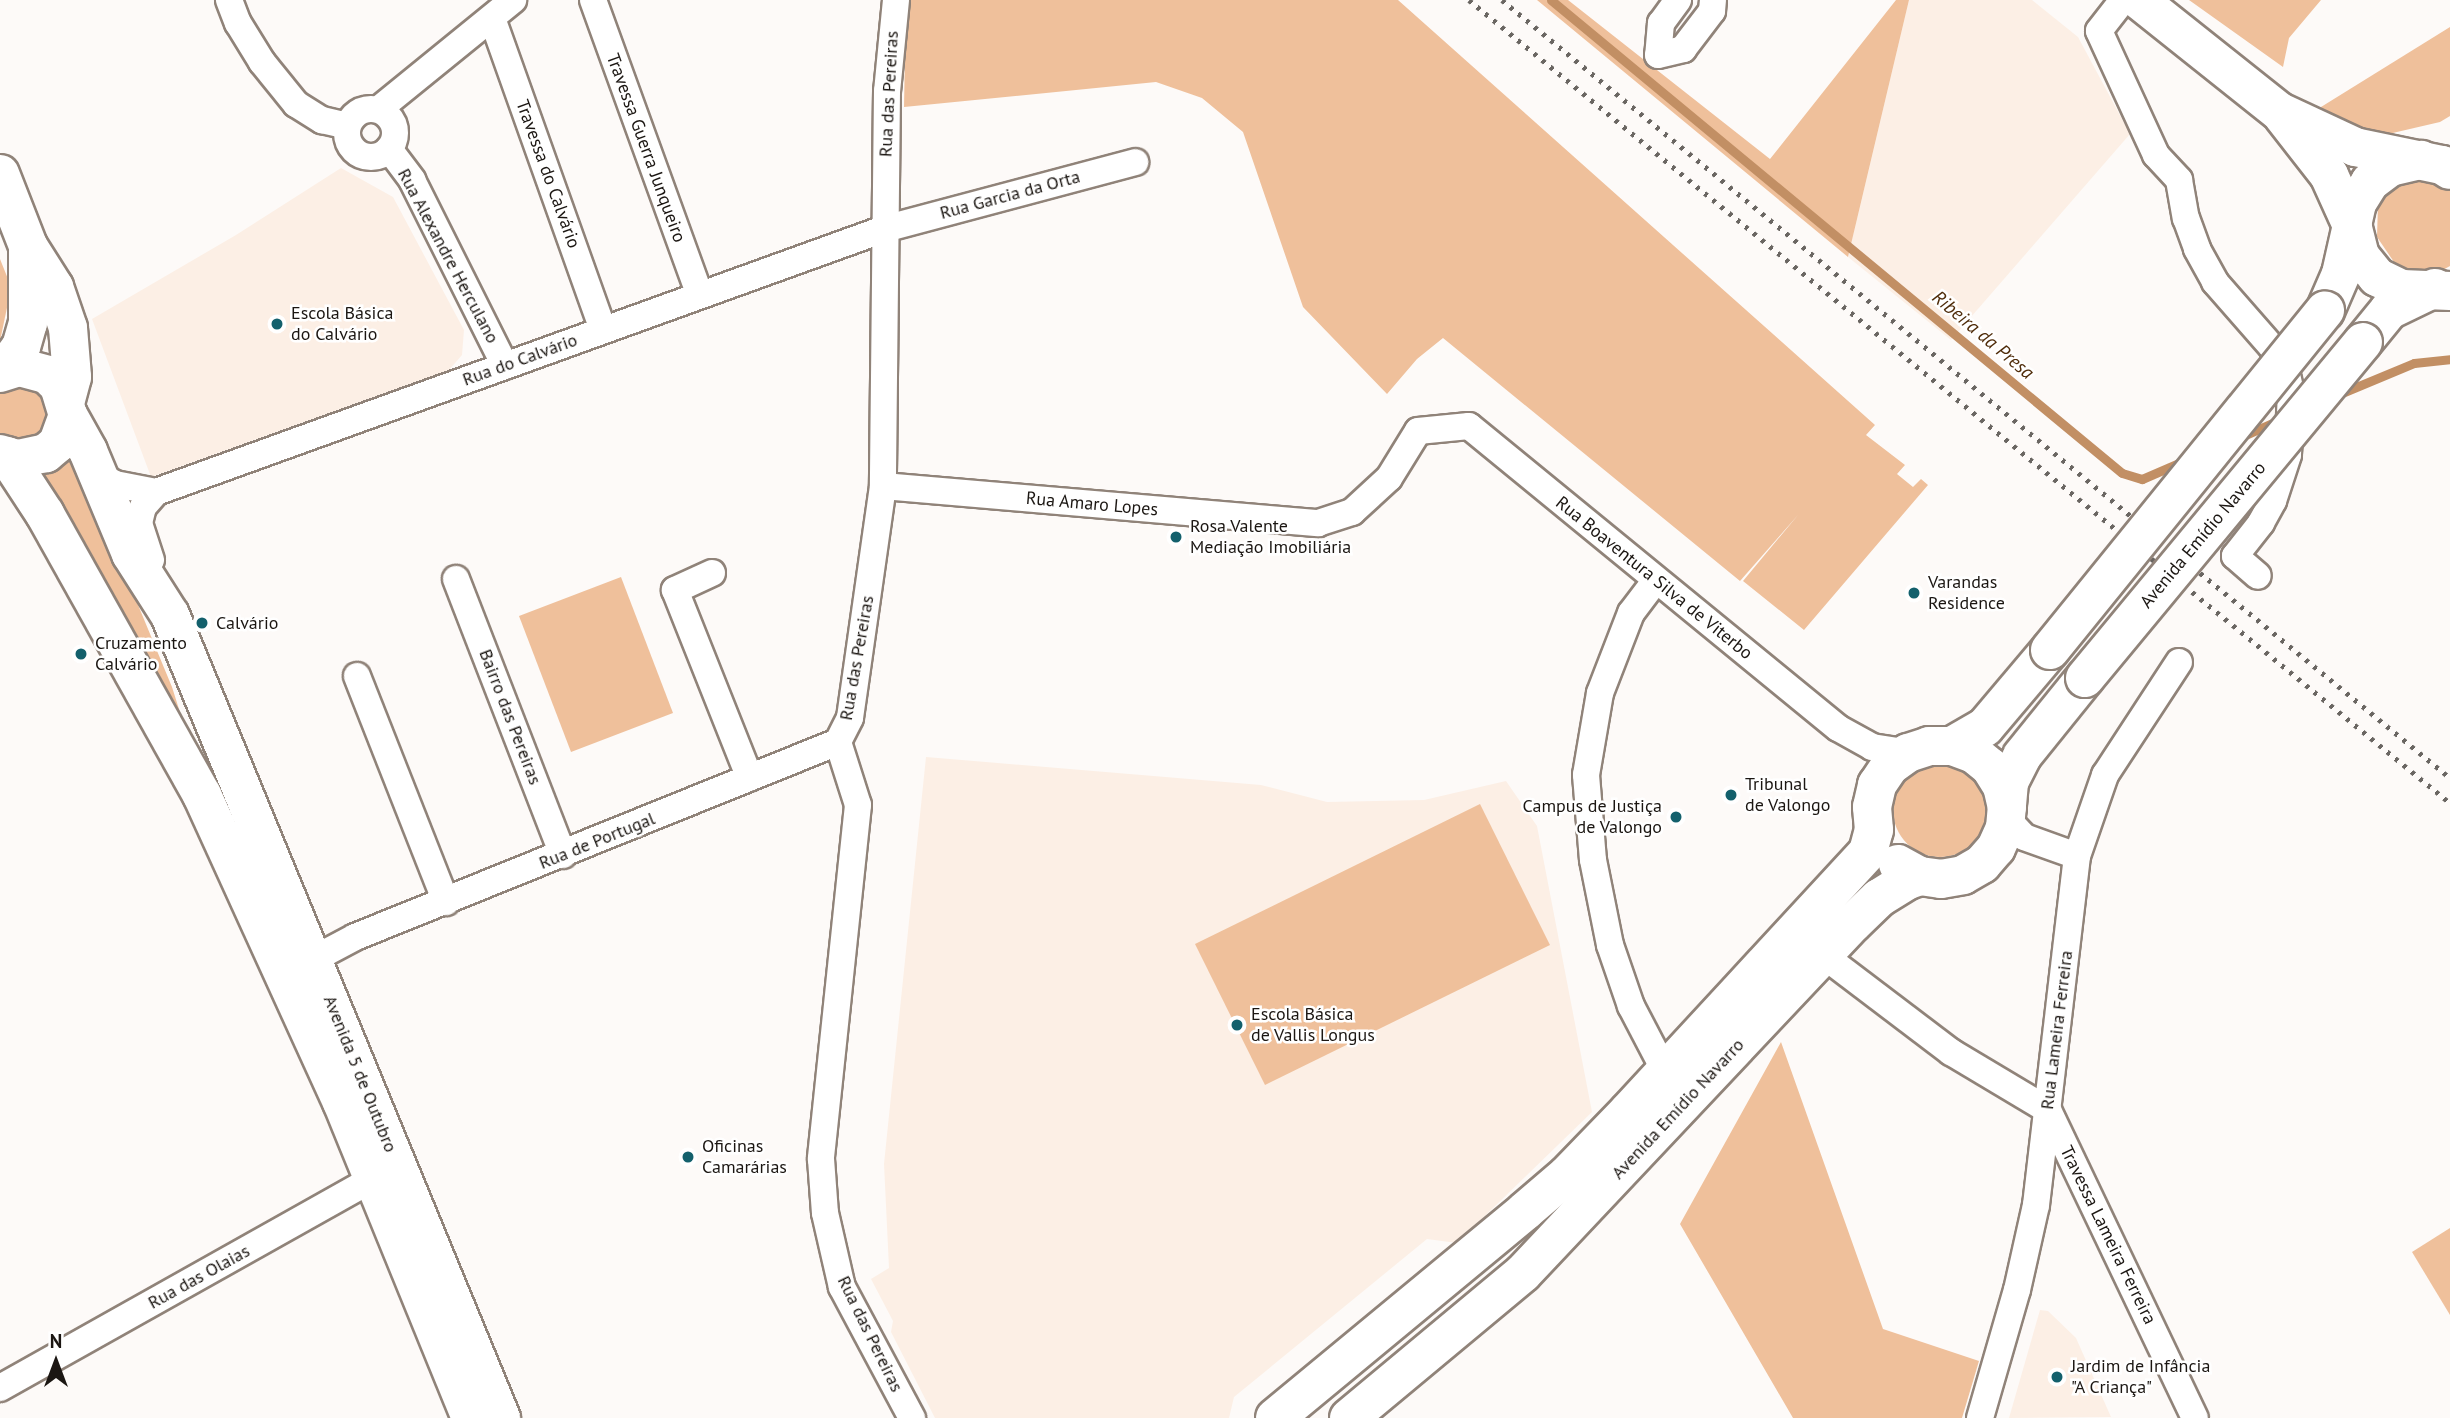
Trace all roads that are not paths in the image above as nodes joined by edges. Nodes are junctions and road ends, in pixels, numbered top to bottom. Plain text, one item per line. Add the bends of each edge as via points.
1 (229, 0) edge
2 (593, 0) edge
3 (895, 0) edge
4 (1678, 0) edge
5 (1713, 0) edge
6 (2123, 0) edge
7 (2139, 0) edge
8 (504, 6) edge
9 (379, 109) junction
10 (2280, 112) junction
11 (348, 126) junction
12 (389, 149) junction
13 (2439, 158) edge
14 (1135, 162) dead end
15 (0, 174) edge
16 (2353, 228) junction
17 (884, 229) junction
18 (28, 246) junction
19 (2444, 287) edge
20 (700, 295) junction
21 (603, 330) junction
22 (505, 366) junction
23 (2, 372) edge
24 (67, 407) junction
25 (1469, 426) joint
26 (3, 455) edge
27 (96, 473) junction
28 (883, 486) junction
29 (156, 492) junction
30 (712, 573) dead end
31 (2258, 576) dead end
32 (456, 579) dead end
33 (1656, 580) junction
34 (170, 615) junction
35 (2179, 662) dead end
36 (357, 676) dead end
37 (1839, 728) junction
38 (216, 730) junction
39 (838, 742) junction
40 (1952, 746) junction
41 (178, 748) junction
42 (1908, 753) junction
43 (750, 778) junction
44 (1877, 786) junction
45 (2007, 807) junction
46 (1874, 830) junction
47 (2045, 847) junction
48 (1996, 848) junction
49 (563, 855) junction
50 (2077, 856) junction
51 (1920, 876) junction
52 (240, 877) junction
53 (281, 883) junction
54 (446, 902) junction
55 (355, 937) junction
56 (1823, 955) junction
57 (313, 957) junction
58 (330, 999) junction
59 (1665, 1071) junction
60 (2048, 1110) junction
61 (386, 1171) junction
62 (1407, 1309) junction
63 (1437, 1346) junction
64 (0, 1388) edge
65 (471, 1418) edge
66 (501, 1418) edge
67 (912, 1418) edge
68 (1275, 1418) edge
69 (1349, 1418) edge
70 (1980, 1418) edge
71 (2195, 1418) edge

1 - 11 street via 237,23 262,62 296,104 322,120
2 - 20 street, Travessa Guerra Junqueiro
3 - 17 street, Rua das Pereiras via 888,68
4 - 5 street via 1661,23 1658,55 1683,49 1712,11
6 - 31 street via 2099,31 2156,155 2179,180 2186,218 2215,282 2272,347 2287,375 2291,393 2288,456 2273,501 2235,556
7 - 10 main road
8 - 9 street
8 - 21 street, Travessa do Calvário
9 - 11 street via 363,110
9 - 12 street, Rua Alexandre Herculano via 394,126
10 - 13 main road via 2355,147
10 - 16 main road via 2329,175
11 - 12 street, Rua Alexandre Herculano via 349,142 359,153 375,156
12 - 22 street, Rua Alexandre Herculano via 412,180
13 - 16 main road via 2390,167 2370,182 2357,204
14 - 17 street, Rua Garcia da Orta
15 - 18 main road
16 - 19 main road via 2360,256 2377,277 2402,289
16 - 40 main road, bridge via 2325,311 1985,727
17 - 20 street, Rua do Calvário
17 - 28 street, Rua das Pereiras
18 - 23 main road via 28,323 21,346
18 - 24 main road via 54,287 68,328 72,377
19 - 45 main road, Avenida Emídio Navarro, bridge via 2389,310 2022,757 2009,782
20 - 21 street, Rua do Calvário
21 - 22 street, Rua do Calvário
22 - 29 street, Rua do Calvário
23 - 24 main road, Avenida 5 de Outubro via 19,367 48,375 59,386
24 - 26 main road via 58,443 46,453 32,458
24 - 27 main road, Avenida 5 de Outubro
25 - 28 street, Rua Amaro Lopes via 1418,431 1390,478 1352,512 1318,523
25 - 33 street, Rua Boaventura Silva de Viterbo
26 - 41 main road, Avenida 5 de Outubro via 43,510
27 - 29 street via 115,484
27 - 34 main road, Avenida 5 de Outubro via 131,554
28 - 39 street, Rua das Pereiras via 850,718
29 - 34 street via 143,507 139,523
30 - 43 street via 675,590
32 - 49 street, Bairro das Pereiras
33 - 37 street, Rua Boaventura Silva de Viterbo
33 - 59 street via 1631,613 1600,693 1586,775 1593,860 1610,945 1631,1006
34 - 38 main road, Avenida 5 de Outubro
35 - 50 street, Rua Lameira Ferreira via 2105,775
36 - 54 street
37 - 42 street, Rua Boaventura Silva de Viterbo via 1872,747
37 - 44 street, Rua Boaventura Silva de Viterbo via 1867,762
38 - 41 main road
38 - 53 main road, Avenida 5 de Outubro
39 - 43 street, Rua de Portugal
39 - 67 street, Rua das Pereiras via 858,805 821,1159 825,1213 842,1287
40 - 42 main road via 1929,746
40 - 45 main road via 1990,767 2002,786
41 - 52 main road, Avenida 5 de Outubro
42 - 44 main road via 1890,766
43 - 49 street, Rua de Portugal
44 - 46 main road, Avenida Emídio Navarro via 1872,807
45 - 47 street via 2013,825 2024,837
45 - 48 main road, Avenida Emídio Navarro via 2005,828
46 - 51 main road via 1884,851 1900,867
46 - 59 main road, Avenida Emídio Navarro via 1868,852 1853,871
47 - 48 street via 2023,843
47 - 50 street
48 - 51 main road, Avenida Emídio Navarro via 1982,864 1963,875
49 - 54 street, Rua de Portugal
50 - 60 street, Rua Lameira Ferreira
51 - 56 main road, Avenida Emídio Navarro via 1879,898
52 - 57 street via 254,887 285,950 296,958
52 - 61 main road, Avenida 5 de Outubro
53 - 55 street via 296,891 319,927
53 - 57 main road, Avenida 5 de Outubro
54 - 55 street, Rua de Portugal
55 - 57 street, Rua de Portugal
55 - 58 street via 338,961
56 - 60 street via 1951,1052
56 - 63 main road, Avenida Emídio Navarro via 1523,1273
57 - 58 main road, Avenida 5 de Outubro
58 - 61 main road, Avenida 5 de Outubro
59 - 62 main road, Avenida Emídio Navarro via 1567,1175
60 - 70 street, Rua Lameira Ferreira via 2034,1217
60 - 71 street, Travessa Lameira Ferreira
61 - 64 street, Rua das Olaias
61 - 65 main road, Avenida 5 de Outubro
61 - 66 main road, Avenida 5 de Outubro
62 - 63 main road
62 - 68 main road, Avenida Emídio Navarro
63 - 69 main road, Avenida Emídio Navarro

